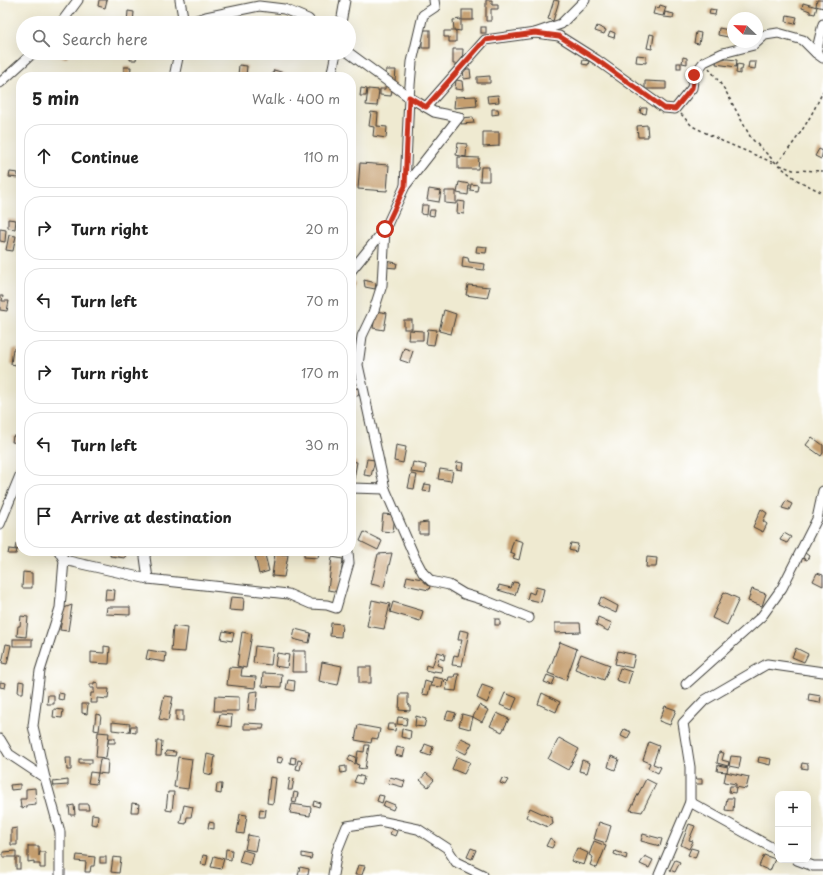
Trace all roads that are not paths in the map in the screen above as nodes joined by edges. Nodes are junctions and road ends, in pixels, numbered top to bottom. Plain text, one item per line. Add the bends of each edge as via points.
1 (78, 0) edge
2 (180, 0) edge
3 (345, 0) edge
4 (434, 0) edge
5 (585, 0) edge
6 (67, 16) edge
7 (183, 16) edge
8 (211, 16) edge
9 (301, 16) edge
10 (342, 16) edge
11 (823, 24) edge
12 (535, 33) junction
13 (819, 55) edge
14 (356, 58) edge
15 (25, 60) edge
16 (178, 60) edge
17 (335, 60) edge
18 (175, 72) edge
19 (332, 72) edge
20 (0, 83) edge
21 (409, 97) junction
22 (426, 107) junction
23 (405, 186) junction
24 (385, 229) junction
25 (356, 265) edge
26 (16, 485) edge
27 (356, 488) edge
28 (385, 489) junction
29 (823, 491) edge
30 (0, 524) edge
31 (62, 556) edge
32 (145, 556) edge
33 (348, 556) edge
34 (64, 560) junction
35 (148, 579) junction
36 (528, 618) dead end
37 (823, 672) edge
38 (686, 684) dead end
39 (0, 739) edge
40 (44, 778) junction
41 (690, 802) junction
42 (775, 849) edge
43 (804, 863) edge
44 (823, 866) edge
45 (60, 875) edge
46 (333, 875) edge
47 (483, 875) edge
48 (658, 875) edge

1 - 6 street
2 - 7 street
3 - 10 street
4 - 21 street via 435,7 423,15 412,62
5 - 12 street via 561,24
8 - 9 street via 259,6 284,9
11 - 13 street
12 - 13 street via 559,36 664,108 675,109 692,88 694,75 704,62 723,53 754,45 765,35 778,33 803,40
12 - 22 street via 485,40
14 - 21 street
15 - 20 street
16 - 18 street
17 - 19 street
21 - 22 street
21 - 23 street
22 - 23 street via 434,112 459,117
23 - 24 street
24 - 25 street
24 - 28 street via 382,285 362,336 358,364
26 - 30 street
27 - 28 street
28 - 36 street via 415,558 431,581 449,585 464,594
29 - 38 street via 817,519 782,588 762,616
31 - 34 street
32 - 35 street
33 - 35 street via 349,563 336,608 311,604 288,594
34 - 35 street
34 - 40 street via 60,608 40,671 33,726
37 - 41 street via 767,664 705,700 683,723 690,767
39 - 40 street via 9,754
40 - 45 street via 60,832
41 - 42 street
41 - 48 street
43 - 44 street
46 - 47 street via 337,851 347,826 380,821 418,829 447,848 456,862

